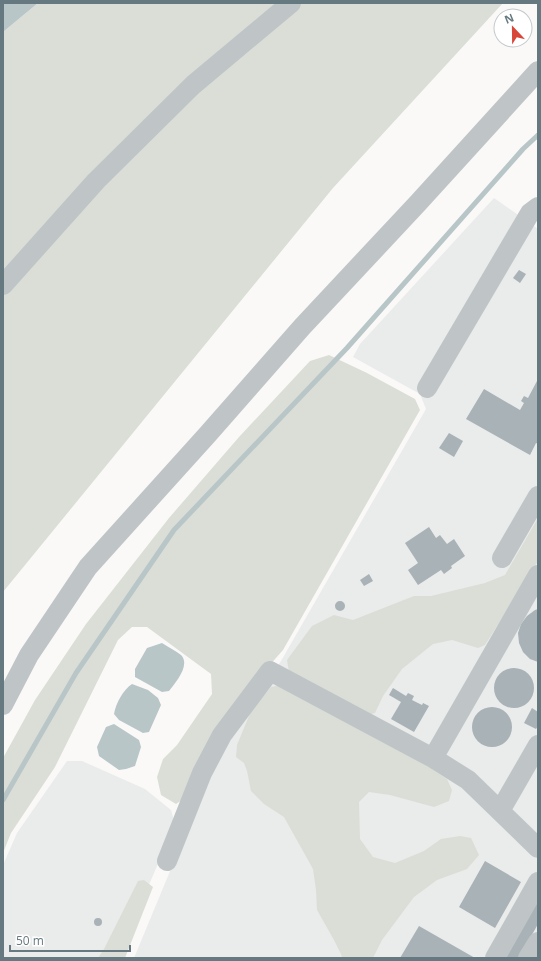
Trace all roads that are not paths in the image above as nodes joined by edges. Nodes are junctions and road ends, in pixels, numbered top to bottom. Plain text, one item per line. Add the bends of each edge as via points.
1 (291, 3) edge
2 (538, 71) edge
3 (538, 207) edge
4 (3, 285) edge
5 (427, 388) dead end
6 (538, 496) edge
7 (502, 558) dead end
8 (538, 575) edge
9 (3, 705) edge
10 (538, 745) edge
11 (433, 758) junction
12 (500, 811) junction
13 (538, 848) edge
14 (167, 861) dead end
15 (538, 882) edge
16 (538, 942) edge
17 (495, 958) edge
18 (528, 958) edge

1 - 4 street via 193,85 96,181
2 - 9 street via 302,327 88,567 30,655
3 - 5 street via 530,213
6 - 7 street
8 - 11 street
10 - 12 street
11 - 12 street via 468,780
11 - 14 street via 270,671 222,735 202,773
12 - 13 street
15 - 17 street
16 - 18 street

